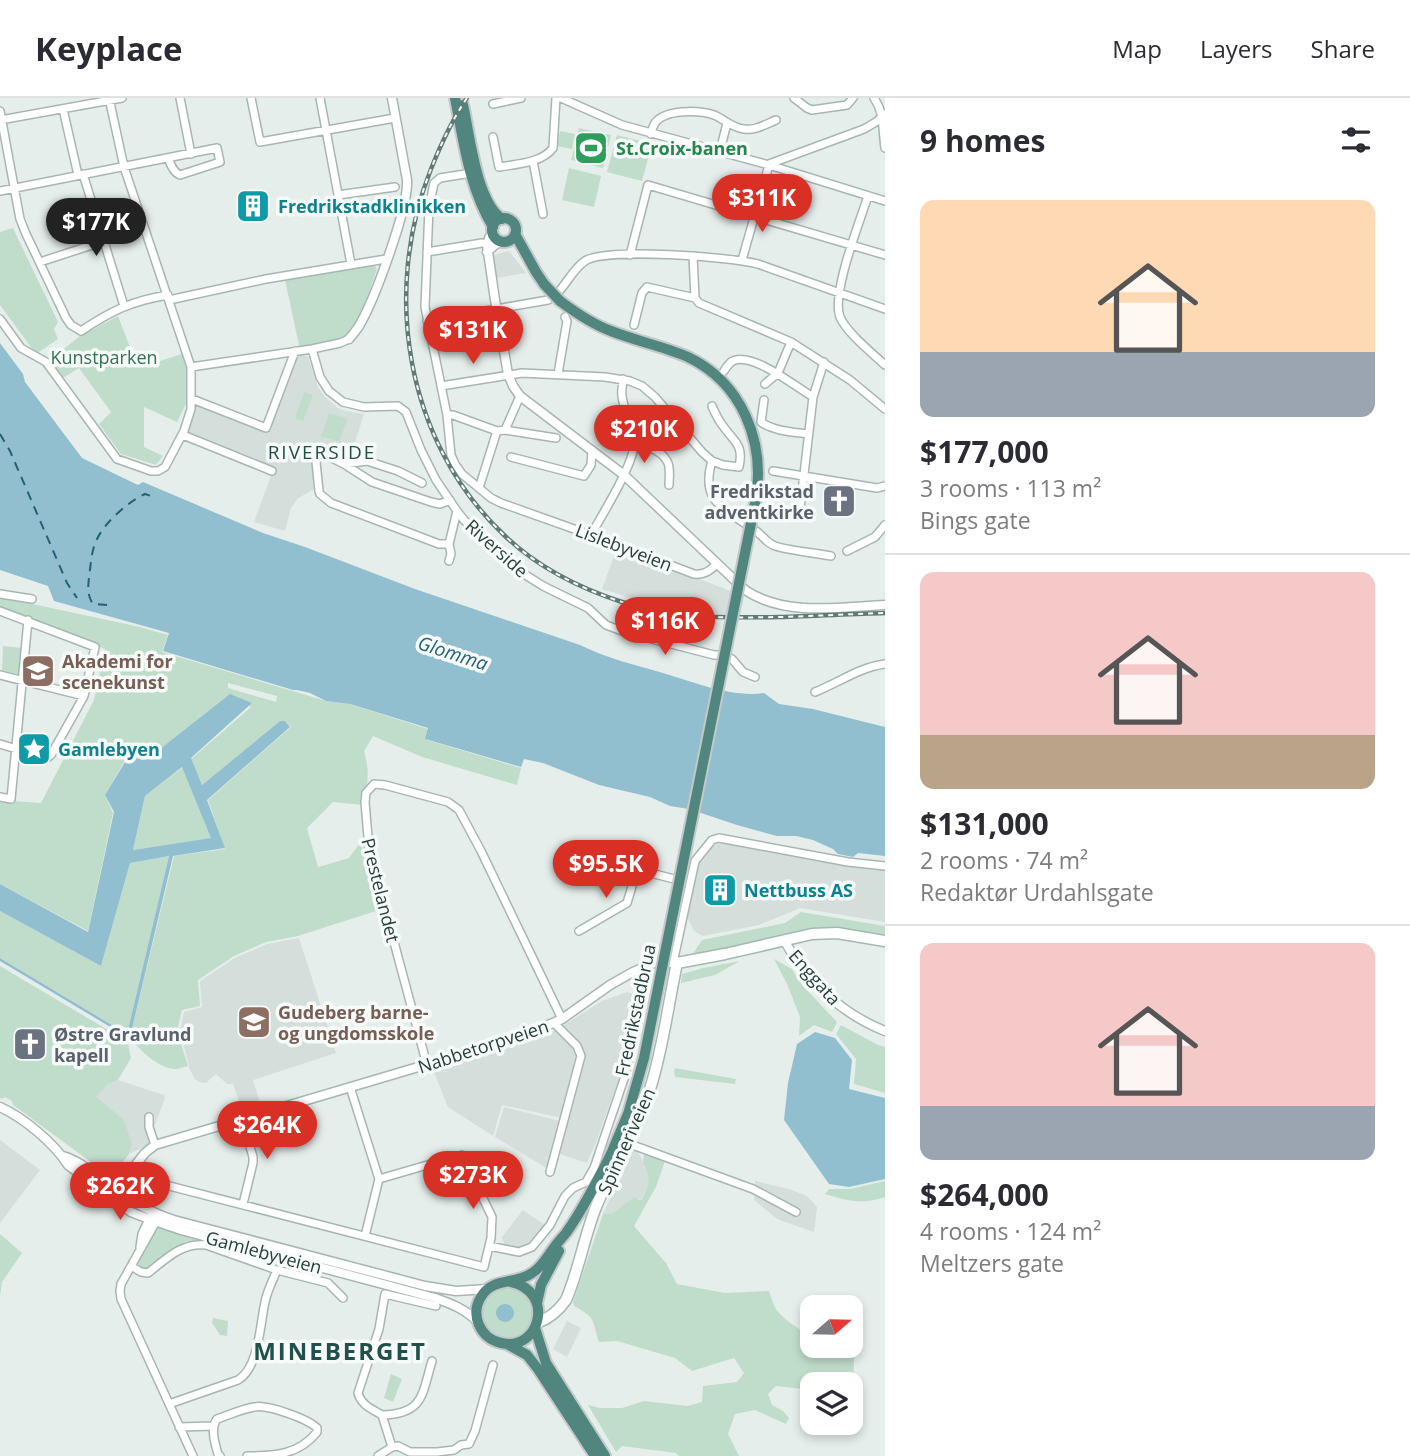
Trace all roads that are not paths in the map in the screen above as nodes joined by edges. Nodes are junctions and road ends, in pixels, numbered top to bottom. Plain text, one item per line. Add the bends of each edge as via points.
1 (122, 98) edge
2 (180, 98) edge
3 (251, 98) edge
4 (320, 98) edge
5 (392, 98) edge
6 (455, 98) edge
7 (462, 98) edge
8 (521, 98) edge
9 (558, 98) edge
10 (794, 98) edge
11 (853, 98) edge
12 (874, 98) edge
13 (110, 99) edge
14 (570, 100) edge
15 (493, 104) dead end
16 (63, 109) junction
17 (0, 111) edge
18 (884, 115) edge
19 (395, 118) junction
20 (1, 120) edge
21 (776, 120) dead end
22 (727, 123) junction
23 (326, 130) junction
24 (651, 134) junction
25 (493, 137) dead end
26 (885, 148) edge
27 (720, 151) junction
28 (191, 154) junction
29 (168, 158) junction
30 (533, 161) junction
31 (769, 165) junction
32 (124, 166) junction
33 (80, 174) junction
34 (465, 174) dead end
35 (395, 187) dead end
36 (14, 188) junction
37 (0, 191) edge
38 (338, 195) junction
39 (868, 196) junction
40 (885, 201) edge
41 (543, 214) dead end
42 (755, 217) junction
43 (502, 219) junction
44 (144, 228) junction
45 (502, 236) junction
46 (103, 241) junction
47 (482, 243) dead end
48 (852, 245) junction
49 (427, 252) junction
50 (630, 255) junction
51 (885, 255) edge
52 (693, 256) junction
53 (386, 259) junction
54 (742, 260) junction
55 (40, 262) junction
56 (351, 264) junction
57 (839, 292) junction
58 (168, 298) junction
59 (695, 299) junction
60 (124, 306) junction
61 (885, 309) edge
62 (496, 310) junction
63 (567, 312) junction
64 (0, 319) edge
65 (427, 321) junction
66 (634, 325) dead end
67 (349, 339) joint
68 (791, 342) junction
69 (312, 349) junction
70 (295, 351) junction
71 (824, 362) junction
72 (885, 365) edge
73 (191, 367) junction
74 (724, 371) dead end
75 (778, 373) junction
76 (509, 374) junction
77 (558, 374) junction
78 (623, 379) junction
79 (765, 384) dead end
80 (441, 386) junction
81 (520, 396) junction
82 (813, 397) junction
83 (191, 399) junction
84 (764, 400) dead end
85 (712, 406) dead end
86 (885, 409) edge
87 (447, 415) junction
88 (501, 431) junction
89 (808, 434) junction
90 (183, 435) junction
91 (556, 438) dead end
92 (634, 444) junction
93 (592, 450) junction
94 (511, 457) dead end
95 (607, 461) junction
96 (712, 461) junction
97 (344, 464) junction
98 (591, 465) junction
99 (272, 471) dead end
100 (773, 471) dead end
101 (624, 475) junction
102 (803, 475) junction
103 (422, 483) dead end
104 (669, 485) dead end
105 (885, 486) edge
106 (479, 488) junction
107 (450, 500) junction
108 (457, 511) junction
109 (799, 517) dead end
110 (885, 524) edge
111 (591, 535) junction
112 (449, 544) junction
113 (847, 551) dead end
114 (831, 556) dead end
115 (449, 561) dead end
116 (717, 564) junction
117 (0, 594) edge
118 (32, 599) dead end
119 (885, 605) edge
120 (0, 611) edge
121 (28, 620) junction
122 (885, 664) edge
123 (0, 676) edge
124 (755, 677) dead end
125 (23, 681) junction
126 (815, 692) dead end
127 (84, 696) junction
128 (0, 744) edge
129 (16, 749) junction
130 (0, 797) edge
131 (581, 848) dead end
132 (885, 866) edge
133 (635, 869) junction
134 (690, 883) junction
135 (579, 931) dead end
136 (783, 940) junction
137 (885, 941) edge
138 (675, 963) junction
139 (639, 999) dead end
140 (558, 1021) junction
141 (885, 1031) edge
142 (427, 1065) junction
143 (624, 1079) junction
144 (350, 1087) junction
145 (651, 1087) junction
146 (0, 1107) edge
147 (149, 1117) dead end
148 (242, 1119) junction
149 (627, 1143) junction
150 (155, 1145) junction
151 (550, 1172) dead end
152 (379, 1179) junction
153 (155, 1182) dead end
154 (114, 1194) junction
155 (243, 1204) junction
156 (796, 1212) dead end
157 (155, 1217) junction
158 (567, 1231) junction
159 (365, 1236) junction
160 (489, 1246) junction
161 (131, 1266) junction
162 (277, 1270) junction
163 (511, 1282) junction
164 (488, 1289) junction
165 (343, 1298) dead end
166 (538, 1305) junction
167 (436, 1306) dead end
168 (554, 1311) junction
169 (478, 1322) junction
170 (536, 1325) junction
171 (507, 1344) junction
172 (432, 1361) dead end
173 (493, 1365) dead end
174 (169, 1404) junction
175 (382, 1415) junction
176 (213, 1426) junction
177 (179, 1427) junction
178 (392, 1447) junction
179 (193, 1456) edge
180 (220, 1456) edge
181 (247, 1456) edge
182 (378, 1456) edge
183 (595, 1456) edge
184 (605, 1456) edge

1 - 13 street
2 - 28 street
3 - 23 street via 260,142
4 - 23 street
5 - 19 street
6 - 45 highway via 468,169 483,209
7 - 43 highway via 477,170 490,206
8 - 15 street
9 - 14 street
9 - 30 street via 552,150
10 - 11 street via 813,110 847,105
12 - 18 street
13 - 16 street
13 - 32 street
14 - 24 street
16 - 20 street
16 - 33 street
17 - 20 street
18 - 26 street
18 - 31 street via 864,129
19 - 23 street
19 - 53 street via 408,188
20 - 36 street
21 - 22 street via 749,130
22 - 24 street via 707,113 681,112 659,119
22 - 27 street
23 - 38 street
24 - 27 street
25 - 30 street via 499,167
27 - 31 street
28 - 29 street
28 - 29 street via 217,148 220,162 180,175
29 - 32 street
30 - 41 street
31 - 39 street
31 - 42 street
32 - 33 street
32 - 44 street
33 - 36 street
33 - 46 street
34 - 49 street, Lislebyveien via 434,183
35 - 38 street
36 - 37 street
36 - 55 street via 20,219
38 - 56 street
39 - 40 street
39 - 48 street
42 - 48 street
42 - 50 street via 648,185
42 - 54 street
43 - 45 highway via 498,220
43 - 45 highway, Fredrikstadbrua via 515,226
44 - 46 street
44 - 58 street
45 - 62 street via 489,238 487,253
45 - 63 highway, Fredrikstadbrua, bridge
46 - 55 street
46 - 60 street
47 - 49 street
48 - 51 street
48 - 57 street
49 - 65 street, Lislebyveien
50 - 52 street
50 - 62 street via 584,261 554,297
52 - 54 street
52 - 59 street
53 - 56 street
53 - 67 street via 359,326
54 - 57 street
55 - 60 street via 66,318 77,329 81,331
56 - 58 street
57 - 61 street
57 - 72 street via 842,321
58 - 60 street
58 - 73 street
59 - 66 street via 647,287
59 - 68 street
62 - 65 street
62 - 76 street
63 - 77 street
63 - 158 highway, Fredrikstadbrua, bridge via 708,370 746,415 759,469 757,498 639,1078 611,1154
64 - 90 street via 26,351 46,362 117,459 158,471 171,460
65 - 80 street, Lislebyveien
67 - 69 street
68 - 71 street
68 - 75 street
69 - 70 street
69 - 107 street, Riverside via 320,377 343,402 398,406 406,412 431,470
70 - 73 street
70 - 83 street via 265,428
71 - 82 street
71 - 86 street
73 - 83 street
74 - 75 street via 736,360
75 - 79 street
75 - 82 street
76 - 77 street
76 - 80 street
76 - 81 street
77 - 78 street
78 - 92 street via 622,400
78 - 96 street via 655,397
80 - 87 street, Lislebyveien
81 - 88 street
81 - 93 street
82 - 89 street
83 - 90 street
84 - 89 street via 763,424
85 - 96 street via 741,454 739,467
87 - 88 street
87 - 106 street, Lislebyveien via 451,455 462,474
88 - 91 street
88 - 106 street
89 - 102 street
90 - 99 street
92 - 101 street
92 - 104 street via 666,459
93 - 95 street
93 - 98 street
94 - 98 street via 584,477
95 - 98 street
95 - 101 street
96 - 114 street via 710,489 725,511 774,546
97 - 103 street via 367,461
97 - 107 street via 372,482 431,502
97 - 112 street via 320,452 316,462 319,491 331,503
100 - 102 street
101 - 111 street
101 - 116 street
102 - 105 street
102 - 109 street
106 - 111 street, Lislebyveien via 500,503
107 - 108 street, Riverside
108 - 112 street
108 - 124 street, Riverside via 524,574 588,608 606,625 725,655
110 - 113 street via 875,537
111 - 116 street, Lislebyveien via 694,574 708,572
112 - 115 street
116 - 119 street via 754,596 783,605
117 - 118 street
120 - 121 street
121 - 125 street
121 - 127 street via 95,647
122 - 126 street
123 - 125 street
125 - 127 street
125 - 129 street
127 - 129 street via 51,755 47,758
128 - 129 street
129 - 130 street via 11,799
131 - 133 street
132 - 134 street via 719,838 712,839 695,861
133 - 134 street
133 - 135 street via 627,902
134 - 138 street
136 - 137 main road, Nabbetorpveien via 825,933
136 - 138 main road, Nabbetorpveien
136 - 141 street, Enggata via 825,993 854,1016
138 - 140 street, Nabbetorpveien via 654,963 633,972
138 - 145 main road, Spinneriveien
139 - 143 street, Spinneriveien
140 - 142 street, Nabbetorpveien
140 - 142 street, Prestelandet via 459,810 448,802 374,785 365,802 369,849
140 - 151 street via 580,1056
142 - 144 street, Nabbetorpveien
143 - 145 street
143 - 160 street, Spinneriveien via 586,1182 565,1196 550,1226 532,1247 519,1252
144 - 148 street, Nabbetorpveien
144 - 152 street
145 - 149 main road, Spinneriveien
146 - 154 street, Gamlebyveien via 63,1156 74,1159
147 - 150 street
148 - 150 street, Nabbetorpveien
148 - 155 street via 253,1157
149 - 156 street via 753,1189
149 - 168 main road, Spinneriveien via 596,1207 566,1300
150 - 154 street via 122,1177
152 - 159 street
152 - 160 street via 462,1155 492,1217
153 - 155 street
154 - 157 street, Gamlebyveien
155 - 159 street
157 - 161 street via 142,1234
157 - 164 street, Gamlebyveien via 425,1286 456,1291
157 - 169 street, Gamlebyveien via 234,1244 435,1298 457,1306
158 - 163 highway via 533,1273
158 - 166 highway via 541,1284
159 - 160 street via 484,1267
161 - 162 street via 148,1273 173,1254 197,1244
161 - 174 street via 121,1284 121,1298
162 - 165 street via 328,1283
162 - 174 street via 265,1298 247,1374
163 - 164 highway
163 - 166 highway via 527,1288
164 - 169 highway via 478,1302
166 - 168 main road
166 - 170 highway
167 - 175 street via 385,1294 379,1329 358,1392 366,1406
168 - 170 main road, Spinneriveien
169 - 171 highway via 491,1339
170 - 171 highway via 523,1339
170 - 184 highway via 546,1363
171 - 183 highway via 527,1355
172 - 175 street via 416,1406
173 - 178 street via 469,1444 437,1452
174 - 177 street
175 - 178 street
176 - 177 street
176 - 180 street
176 - 181 street via 217,1419 257,1406 306,1421 317,1429 293,1451
177 - 179 street
178 - 182 street

